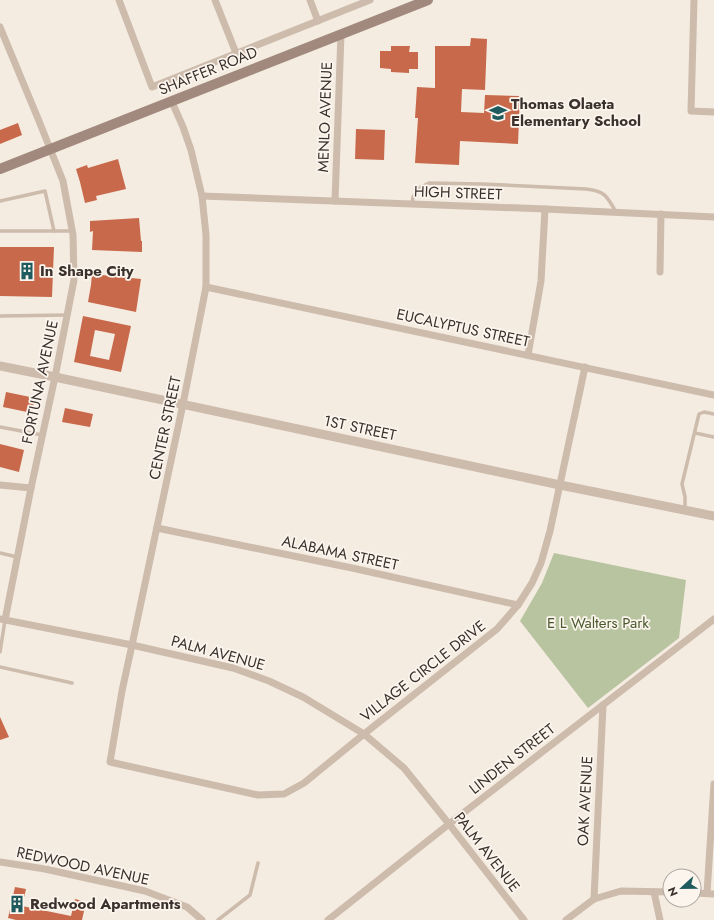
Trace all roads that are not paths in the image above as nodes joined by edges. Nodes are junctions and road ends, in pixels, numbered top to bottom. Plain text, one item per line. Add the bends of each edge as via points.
1 (119, 0) edge
2 (215, 0) edge
3 (310, 0) edge
4 (370, 0) edge
5 (428, 0) edge
6 (694, 0) edge
7 (318, 21) junction
8 (0, 26) edge
9 (341, 34) junction
10 (236, 53) junction
11 (172, 102) junction
12 (714, 112) edge
13 (50, 150) junction
14 (0, 169) edge
15 (202, 196) junction
16 (0, 201) edge
17 (335, 201) junction
18 (412, 204) junction
19 (545, 209) junction
20 (616, 212) junction
21 (661, 214) junction
22 (714, 217) edge
23 (0, 231) edge
24 (54, 231) junction
25 (72, 231) junction
26 (660, 272) dead end
27 (206, 286) junction
28 (67, 315) junction
29 (0, 316) edge
30 (528, 355) junction
31 (0, 366) edge
32 (586, 367) junction
33 (55, 376) junction
34 (714, 395) edge
35 (183, 404) junction
36 (714, 414) edge
37 (0, 427) edge
38 (695, 433) junction
39 (42, 435) junction
40 (714, 437) edge
41 (0, 485) edge
42 (560, 485) junction
43 (31, 488) junction
44 (685, 510) junction
45 (714, 516) edge
46 (157, 528) junction
47 (0, 553) edge
48 (17, 556) junction
49 (518, 605) junction
50 (714, 619) edge
51 (2, 620) edge
52 (132, 646) junction
53 (0, 652) edge
54 (0, 667) edge
55 (72, 683) dead end
56 (603, 705) junction
57 (364, 734) junction
58 (110, 762) joint
59 (714, 784) edge
60 (449, 824) junction
61 (0, 862) edge
62 (258, 864) dead end
63 (654, 892) junction
64 (662, 892) edge
65 (710, 893) edge
66 (594, 899) junction
67 (202, 920) edge
68 (218, 920) edge
69 (328, 920) edge
70 (524, 920) edge
71 (566, 920) edge
72 (660, 920) edge

1 - 10 street, SHAFFER ROAD via 152,87
2 - 10 street
3 - 7 street
4 - 7 street, SHAFFER ROAD
5 - 9 main road, SHAFFER ROAD
6 - 12 street via 691,111
7 - 10 street, SHAFFER ROAD
8 - 13 street, FORTUNA AVENUE
9 - 11 main road, SHAFFER ROAD
9 - 17 street, MENLO AVENUE
11 - 13 main road, SHAFFER ROAD
11 - 15 street, CENTER STREET via 191,150
13 - 14 main road, SHAFFER ROAD
13 - 25 street, FORTUNA AVENUE via 63,182
15 - 17 street, HIGH STREET
15 - 27 street, CENTER STREET via 206,235
16 - 24 lane via 45,191
17 - 18 street, HIGH STREET
18 - 19 street, HIGH STREET
18 - 20 lane via 419,188 430,182 586,188 603,193
19 - 20 street, HIGH STREET
19 - 30 street via 541,281
20 - 21 street, HIGH STREET
21 - 22 street, HIGH STREET
21 - 26 street
23 - 24 lane
24 - 25 lane
25 - 28 street, FORTUNA AVENUE via 74,280
27 - 30 street, EUCALYPTUS STREET
27 - 35 street, CENTER STREET
28 - 29 lane
28 - 33 street, FORTUNA AVENUE
30 - 32 street, EUCALYPTUS STREET
31 - 33 street, 1ST STREET
32 - 34 street, EUCALYPTUS STREET
32 - 42 street, VILLAGE CIRCLE DRIVE
33 - 35 street, 1ST STREET
33 - 39 street, FORTUNA AVENUE
35 - 42 street, 1ST STREET
35 - 46 street, CENTER STREET
36 - 38 lane via 699,414
37 - 39 lane
38 - 40 lane
38 - 44 lane via 682,484
39 - 43 street, FORTUNA AVENUE
41 - 43 street
42 - 44 street, 1ST STREET
42 - 49 street, VILLAGE CIRCLE DRIVE via 541,563
43 - 48 street, FORTUNA AVENUE
44 - 45 street, 1ST STREET
46 - 49 street, ALABAMA STREET
46 - 52 street, CENTER STREET
47 - 48 lane
48 - 51 street, FORTUNA AVENUE
49 - 57 street, VILLAGE CIRCLE DRIVE via 497,629
50 - 56 street, LINDEN STREET
51 - 52 street, PALM AVENUE
51 - 53 lane
52 - 57 street, PALM AVENUE via 233,668 269,680 303,697
52 - 58 street, CENTER STREET
54 - 55 lane
56 - 60 street, LINDEN STREET
56 - 66 street, OAK AVENUE
57 - 58 street, VILLAGE CIRCLE DRIVE via 304,783 284,794 258,795
57 - 60 street, PALM AVENUE via 404,768
59 - 65 street
60 - 69 street, LINDEN STREET
60 - 70 street, PALM AVENUE
61 - 67 street, REDWOOD AVENUE via 145,891 187,907
62 - 68 lane via 250,895
63 - 64 street
63 - 66 street via 621,891
63 - 72 street
66 - 71 street

